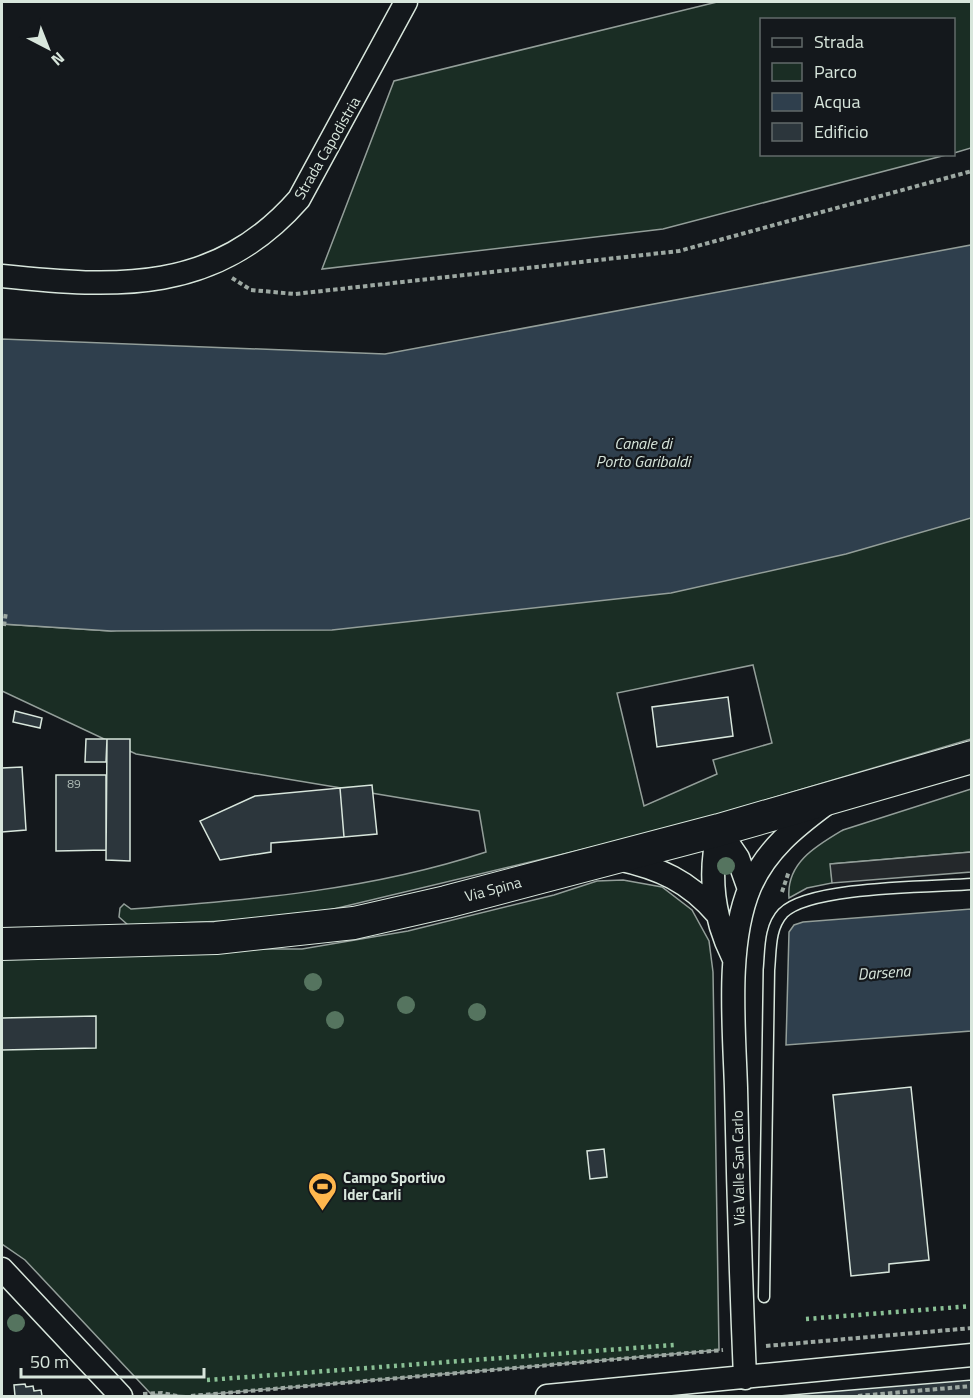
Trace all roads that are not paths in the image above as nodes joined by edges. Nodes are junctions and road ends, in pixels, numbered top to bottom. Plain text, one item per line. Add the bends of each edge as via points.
1 (406, 2) edge
2 (2, 276) edge
3 (972, 757) edge
4 (839, 795) junction
5 (718, 830) junction
6 (612, 857) junction
7 (972, 884) edge
8 (749, 889) junction
9 (718, 915) junction
10 (2, 944) edge
11 (733, 957) junction
12 (2, 1269) edge
13 (764, 1297) dead end
14 (972, 1355) edge
15 (745, 1378) junction
16 (121, 1396) edge
17 (547, 1396) edge

1 - 2 street, Strada Capodistria via 299,199 267,232 212,264 169,278 69,283
3 - 4 street, Via Spina
4 - 5 street, Via Spina
4 - 8 street, Via Valle San Carlo via 778,844 760,866
5 - 6 street, Via Spina
5 - 8 street via 738,858
5 - 9 street, Via Valle San Carlo via 712,856
6 - 9 street, Via Valle San Carlo via 674,876 702,896
6 - 10 street, Via Spina via 395,915 312,930 216,938
7 - 13 lane via 817,896 782,914 772,932
8 - 11 street, Via Valle San Carlo
9 - 11 street, Via Valle San Carlo
11 - 15 street, Via Valle San Carlo
12 - 16 street
14 - 15 street
15 - 17 street

